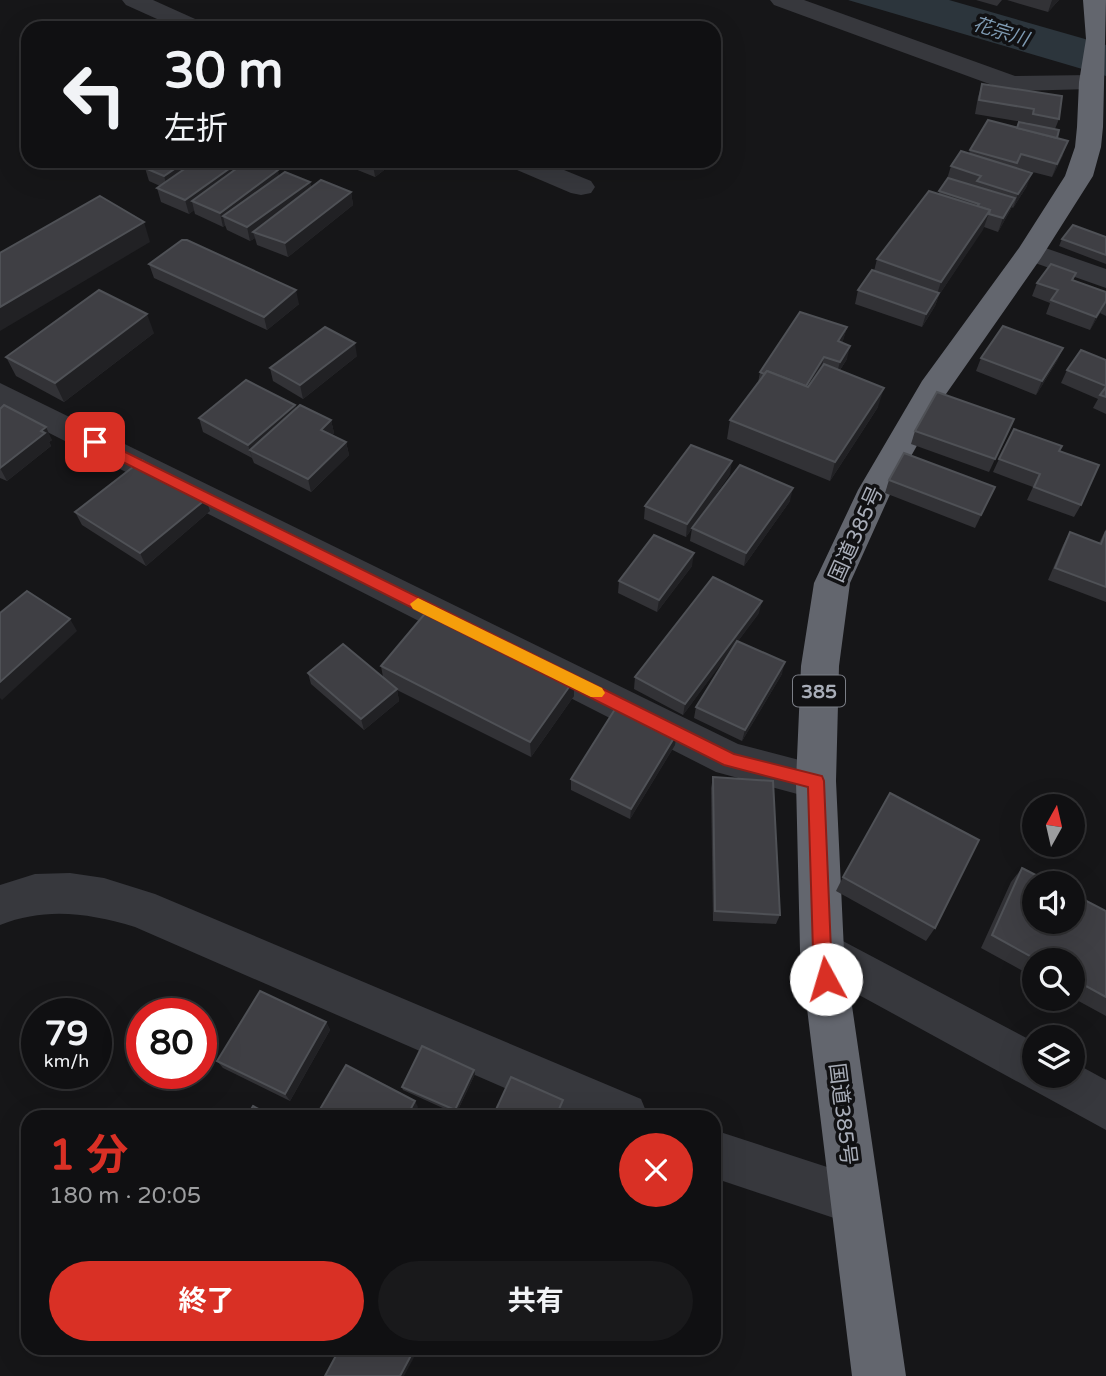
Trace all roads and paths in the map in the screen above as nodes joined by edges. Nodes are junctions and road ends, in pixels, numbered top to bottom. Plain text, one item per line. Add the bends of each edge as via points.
1 (134, 0) edge
2 (782, 0) edge
3 (1095, 0) edge
4 (180, 21) edge
5 (1097, 56) edge
6 (536, 168) edge
7 (581, 187) dead end
8 (1031, 252) junction
9 (1106, 279) edge
10 (0, 394) edge
11 (816, 781) junction
12 (0, 905) edge
13 (822, 951) junction
14 (1022, 1060) edge
15 (1074, 1088) edge
16 (1106, 1105) edge
17 (610, 1110) edge
18 (721, 1156) edge
19 (855, 1200) junction
20 (879, 1376) edge

1 - 4 street
2 - 5 street via 1012,84
3 - 5 highway, 国道385号 / 385
5 - 8 highway, 国道385号 / 385 via 1088,147 1079,176
6 - 7 street
8 - 9 street
8 - 11 highway, 国道385号 / 385 via 933,389 875,490 832,583 820,666
10 - 11 street via 730,760
11 - 13 highway, 国道385号 / 385
12 - 17 street via 52,891 92,894 140,908
13 - 14 street
13 - 19 highway, 国道385号 / 385
15 - 16 street
18 - 19 street
19 - 20 highway, 国道385号 / 385

